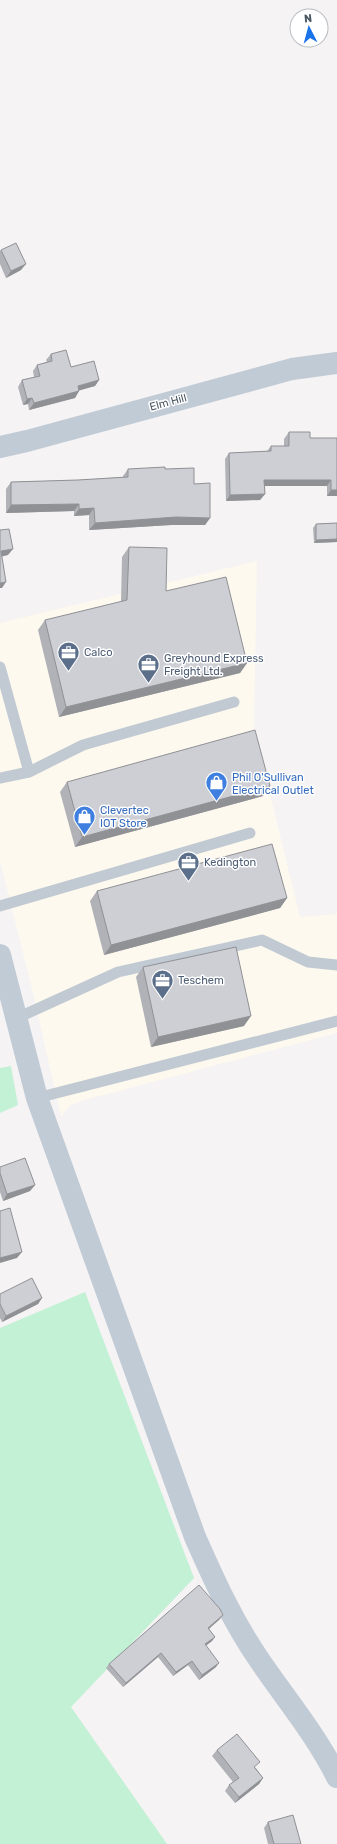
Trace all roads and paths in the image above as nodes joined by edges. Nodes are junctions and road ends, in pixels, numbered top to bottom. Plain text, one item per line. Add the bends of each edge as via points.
1 (337, 363) edge
2 (0, 447) edge
3 (0, 667) edge
4 (234, 702) dead end
5 (29, 772) junction
6 (0, 778) edge
7 (250, 833) dead end
8 (0, 906) edge
9 (0, 956) edge
10 (337, 965) edge
11 (17, 1018) junction
12 (337, 1021) edge
13 (37, 1098) junction
14 (337, 1777) edge

1 - 2 street, Elm Hill via 292,369
3 - 5 lane
4 - 5 lane via 83,745
5 - 6 lane
7 - 8 lane
9 - 11 street
10 - 11 lane via 308,962 262,940 118,972
11 - 13 street
12 - 13 lane
13 - 14 street via 195,1537 221,1595 259,1660 326,1754

